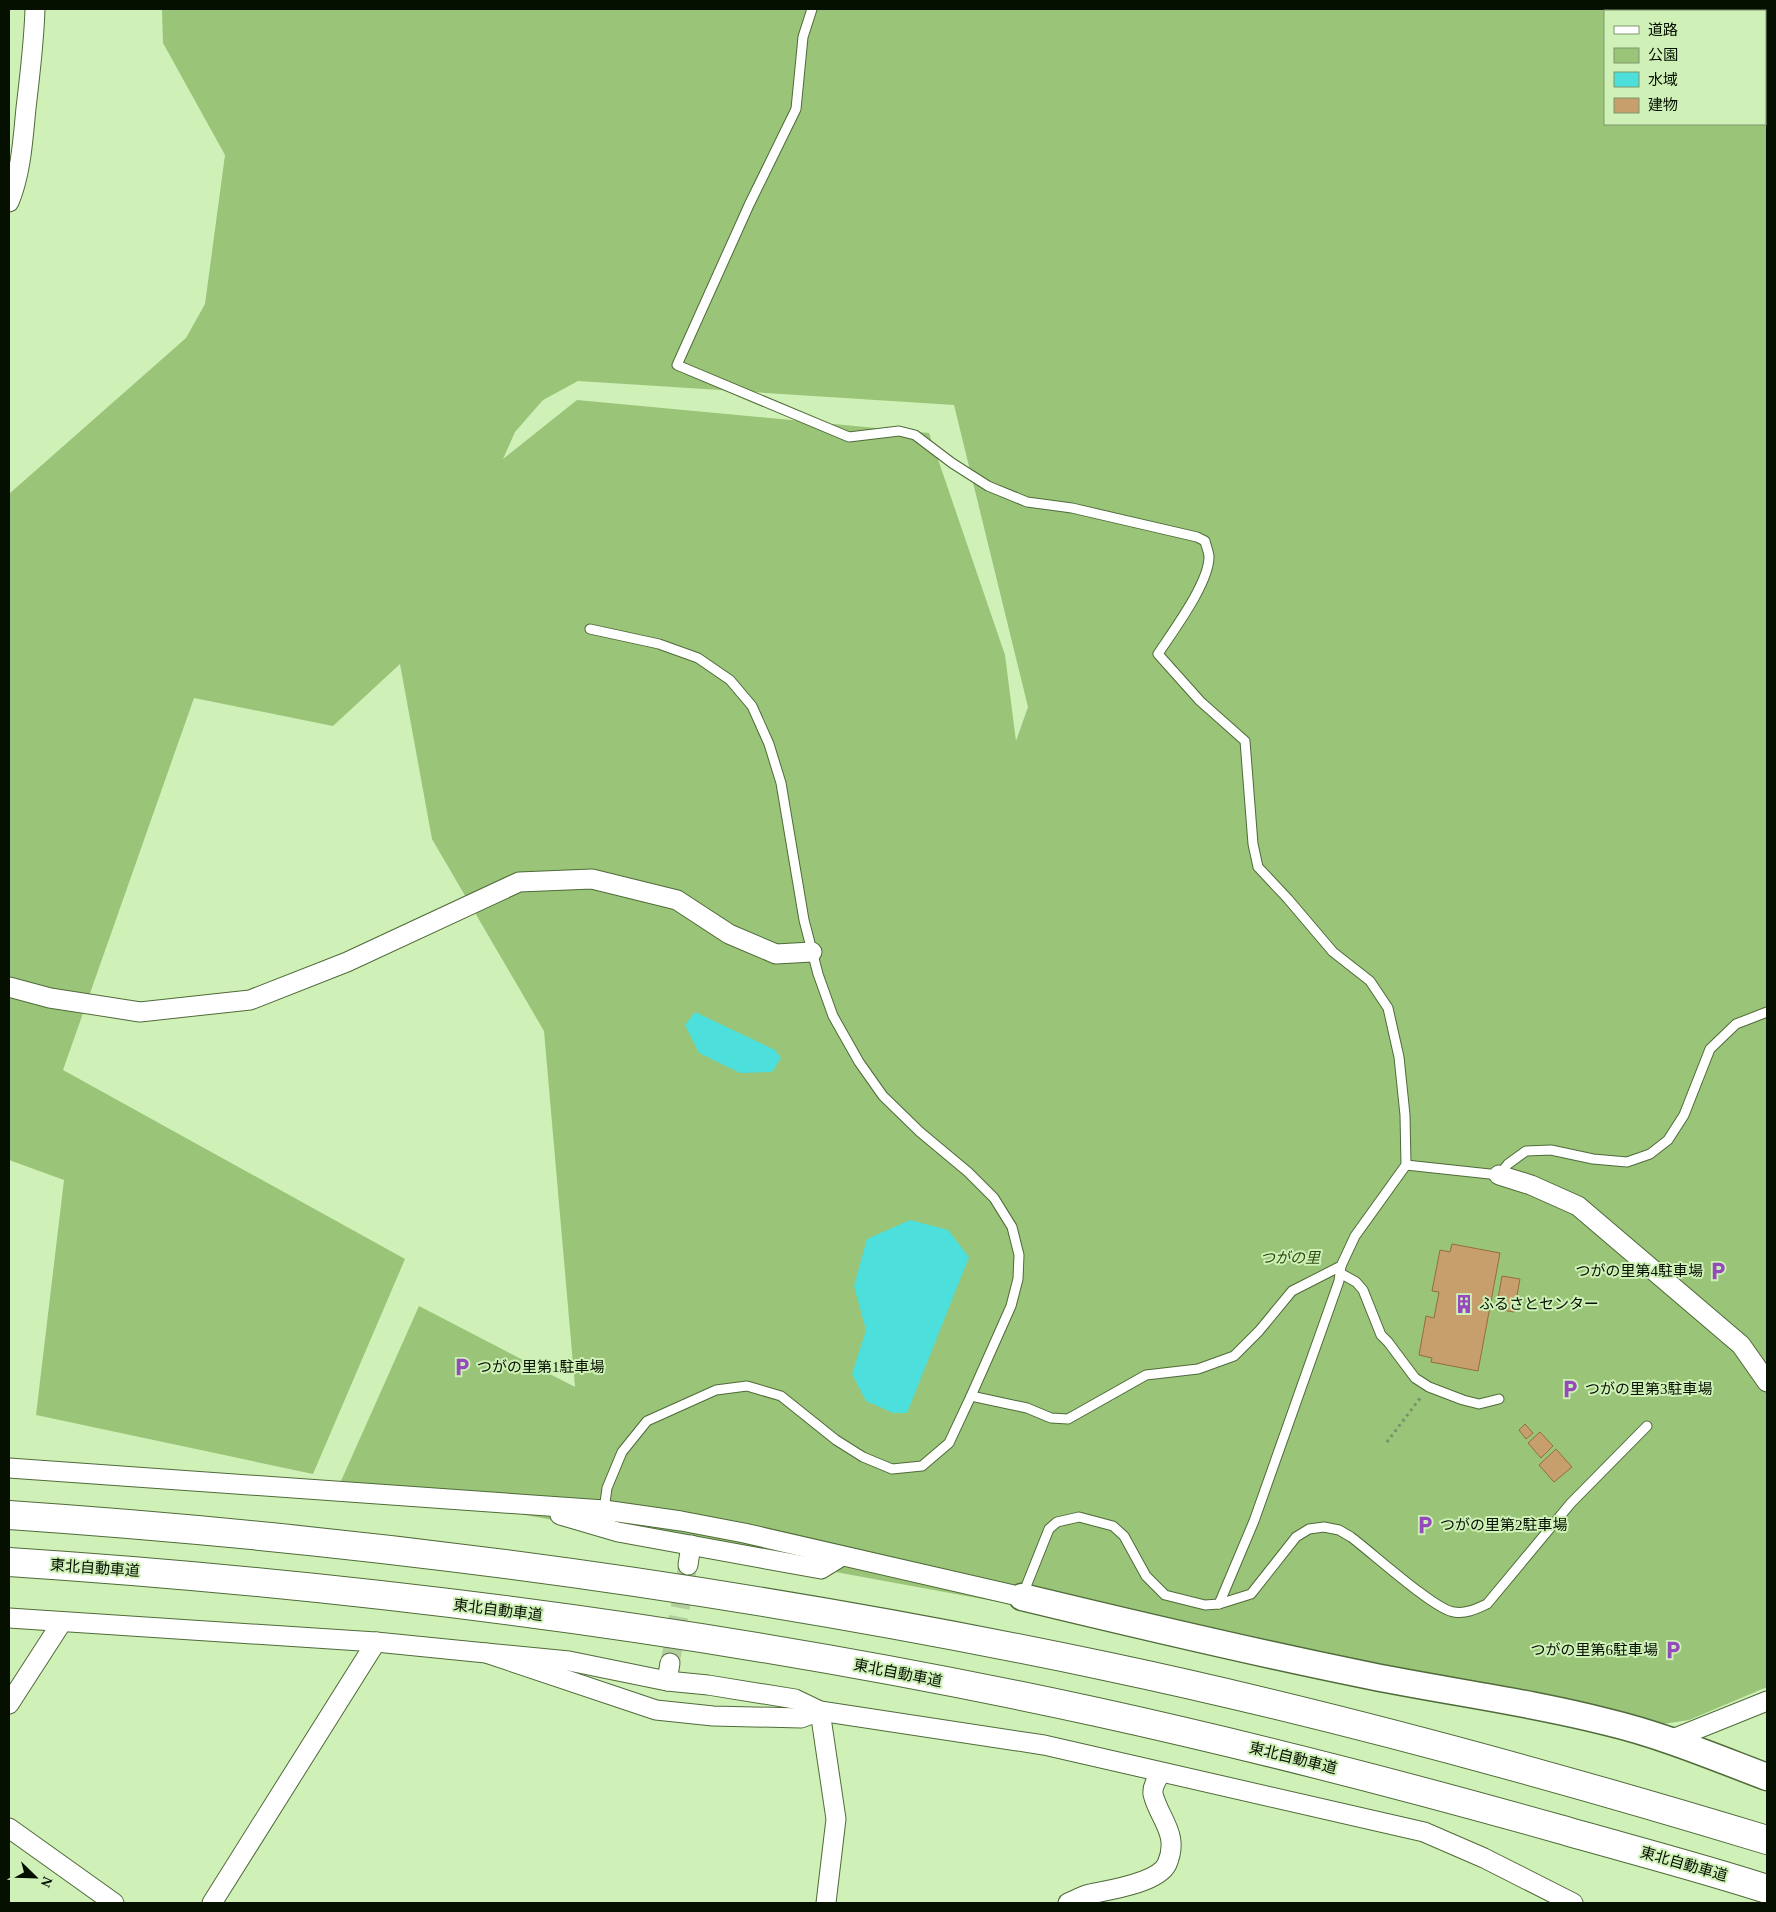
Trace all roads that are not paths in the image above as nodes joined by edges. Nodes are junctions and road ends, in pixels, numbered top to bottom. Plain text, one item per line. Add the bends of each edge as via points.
1 (35, 9) edge
2 (812, 9) edge
3 (9, 202) edge
4 (590, 629) dead end
5 (812, 952) junction
6 (9, 988) edge
7 (1767, 1012) edge
8 (1406, 1165) junction
9 (1499, 1175) junction
10 (1340, 1270) junction
11 (1766, 1377) edge
12 (971, 1396) junction
13 (1499, 1399) dead end
14 (1647, 1426) dead end
15 (9, 1468) edge
16 (522, 1505) junction
17 (604, 1510) junction
18 (9, 1515) edge
19 (692, 1545) junction
20 (842, 1556) junction
21 (9, 1562) edge
22 (688, 1565) tunnel mouth
23 (1022, 1597) junction
24 (1219, 1604) junction
25 (9, 1618) edge
26 (62, 1622) junction
27 (376, 1642) junction
28 (486, 1653) junction
29 (1767, 1701) edge
30 (9, 1704) edge
31 (820, 1711) junction
32 (1670, 1740) junction
33 (1161, 1772) junction
34 (1767, 1778) edge
35 (9, 1828) edge
36 (1767, 1840) edge
37 (1767, 1889) edge
38 (114, 1903) edge
39 (212, 1903) edge
40 (826, 1903) edge
41 (1068, 1903) edge
42 (1573, 1903) edge

1 - 3 street via 23,140
2 - 8 lane via 803,37 796,110 678,365 849,436 898,431 915,435 988,486 1027,502 1072,508 1197,537 1205,542 1209,556 1204,576 1158,654 1200,701 1245,741 1252,844 1258,867 1332,952 1370,981 1388,1008 1400,1067
4 - 5 lane via 659,644 698,658 730,680 752,706 769,744 781,783
5 - 6 street via 776,954 729,934 677,900 592,878 519,882 347,962 250,1000 140,1012
5 - 12 lane via 833,1016 883,1096 994,1198 1012,1227 1019,1255 1018,1279 1011,1306
7 - 9 lane via 1736,1024 1710,1049 1684,1115 1668,1140 1650,1154 1627,1162 1551,1150 1526,1151
8 - 9 lane
8 - 10 lane via 1355,1236
9 - 11 street via 1531,1184 1578,1206 1741,1345
10 - 12 lane via 1292,1291 1234,1356 1198,1369 1146,1375 1068,1419 1051,1418 1027,1408
10 - 13 lane via 1363,1290 1381,1335 1415,1378 1429,1387 1479,1404
10 - 24 lane via 1298,1401 1254,1521
12 - 17 lane via 949,1442 922,1466 892,1469 863,1457 836,1440 781,1396 747,1386 716,1390 647,1421 622,1452 606,1488
14 - 24 lane via 1571,1503 1487,1604 1470,1612 1452,1612 1436,1605 1351,1537 1324,1527 1309,1528 1296,1537 1251,1594
15 - 16 street
16 - 17 street
16 - 19 street via 618,1532
17 - 20 street via 744,1532
18 - 36 highway via 218,1532 462,1558 888,1623 1107,1667 1312,1714 1492,1761
19 - 20 street via 821,1569
19 - 22 street
20 - 23 street
21 - 37 highway, 東北自動車道 via 213,1578 456,1604 640,1629 880,1669 1094,1712 1301,1759
23 - 24 lane via 1049,1529 1057,1522 1079,1517 1113,1526 1124,1536 1146,1576 1165,1595 1205,1605
23 - 32 street via 1362,1674 1608,1722
25 - 26 street
26 - 27 street
26 - 30 street
27 - 28 street
27 - 39 street
28 - 31 street via 669,1672 708,1685 795,1699
28 - 31 street via 656,1710 713,1716 801,1718
29 - 32 street
31 - 33 street via 1044,1745
31 - 40 street via 836,1819
32 - 34 street
33 - 41 street via 1153,1793 1171,1839 1166,1866 1134,1885 1087,1895
33 - 42 street via 1424,1832
35 - 38 street

